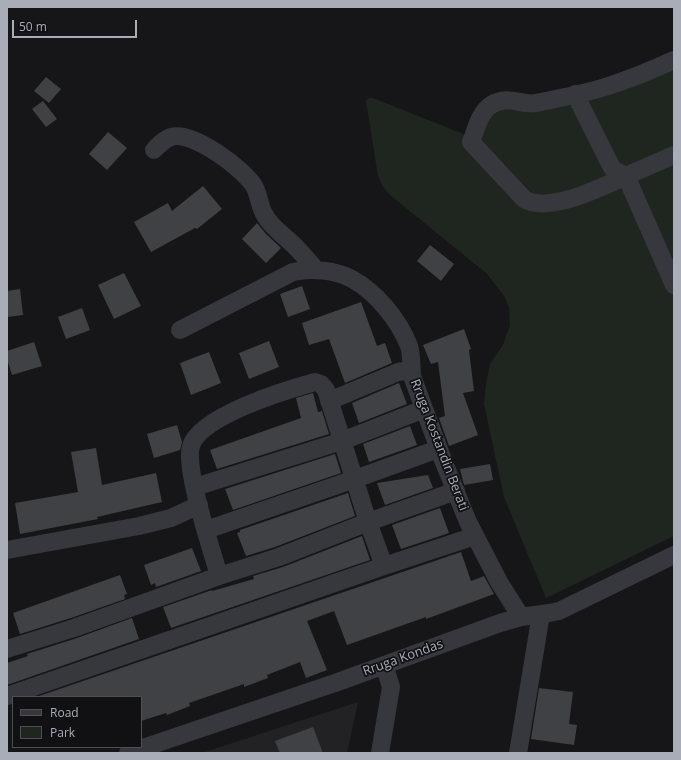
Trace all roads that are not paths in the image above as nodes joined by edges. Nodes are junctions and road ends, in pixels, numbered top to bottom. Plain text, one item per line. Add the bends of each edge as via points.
1 (674, 60) edge
2 (575, 94) junction
3 (154, 150) dead end
4 (674, 155) edge
5 (626, 176) junction
6 (316, 270) junction
7 (674, 285) edge
8 (180, 330) dead end
9 (411, 370) junction
10 (329, 401) junction
11 (424, 408) junction
12 (342, 441) junction
13 (438, 449) junction
14 (355, 479) junction
15 (195, 487) junction
16 (456, 491) junction
17 (199, 505) junction
18 (368, 522) junction
19 (206, 530) junction
20 (475, 536) junction
21 (7, 550) edge
22 (674, 555) edge
23 (384, 566) junction
24 (219, 576) junction
25 (542, 614) junction
26 (521, 617) junction
27 (7, 649) edge
28 (384, 665) junction
29 (7, 696) edge
30 (128, 753) edge
31 (380, 753) edge
32 (518, 753) edge

1 - 2 street via 606,86
2 - 5 street via 611,166
2 - 5 street via 534,103 510,100 493,104 481,116 471,142 529,202 568,199
3 - 6 street via 172,137 199,142 220,155 245,175 257,192 265,217
4 - 5 street
5 - 7 street
6 - 8 street, Rruga Kostandin Berati via 304,269 293,272
6 - 9 street, Rruga Kostandin Berati via 351,278 383,305 397,322 409,346
9 - 10 street via 398,372
9 - 11 street, Rruga Kostandin Berati
10 - 12 street
10 - 15 street via 326,390 315,382 261,399 205,428 196,436 191,446
11 - 12 street
11 - 13 street, Rruga Kostandin Berati
12 - 14 street
12 - 15 street
13 - 14 street
13 - 16 street, Rruga Kostandin Berati
14 - 18 street
14 - 19 street
15 - 17 street
16 - 18 street
16 - 20 street, Rruga Kostandin Berati
17 - 19 street
17 - 21 street via 171,518 139,526
18 - 23 street
18 - 24 street via 279,557
19 - 24 street
20 - 23 street
20 - 26 street, Rruga Kostandin Berati
22 - 25 street, Rruga Kondas via 559,611
23 - 29 street
24 - 27 street
25 - 26 street, Rruga Kondas
25 - 32 street
26 - 28 street, Rruga Kondas
28 - 30 street, Rruga Kondas
28 - 31 street via 390,687

